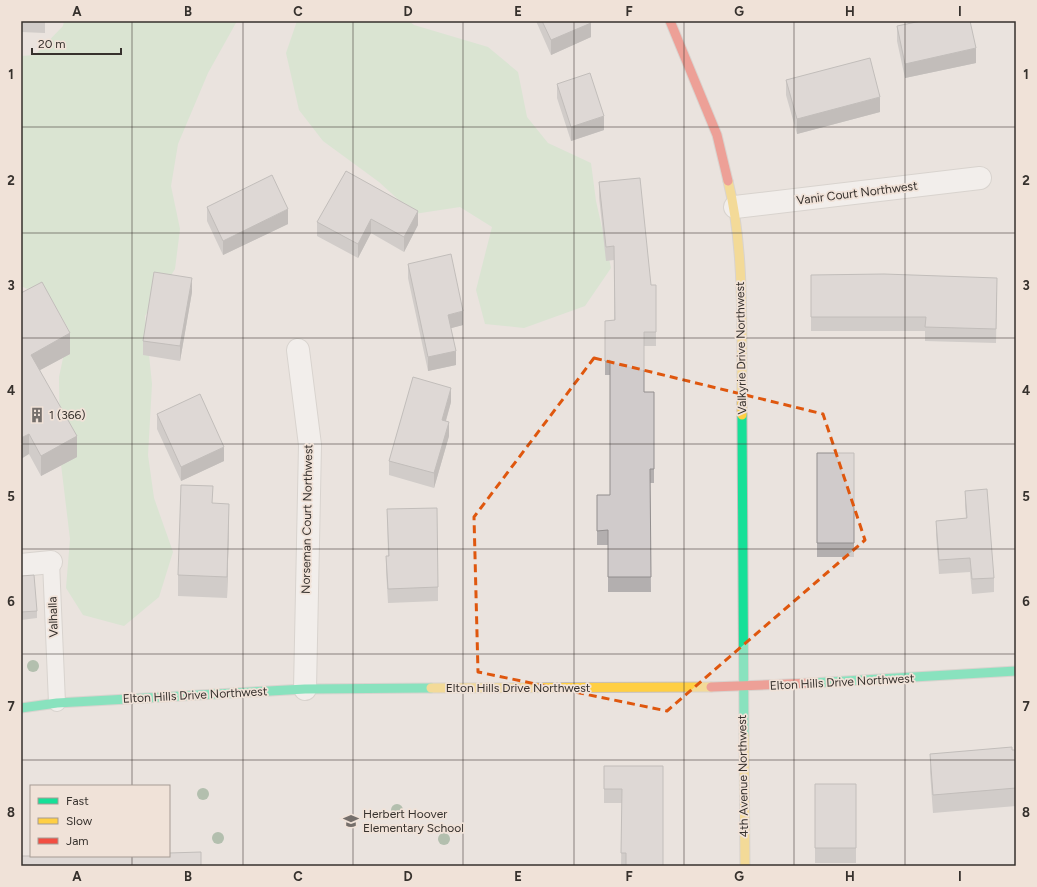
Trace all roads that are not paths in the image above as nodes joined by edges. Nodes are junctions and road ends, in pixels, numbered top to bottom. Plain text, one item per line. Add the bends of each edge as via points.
1 (670, 21) edge
2 (980, 178) dead end
3 (735, 207) junction
4 (298, 350) dead end
5 (51, 562) joint
6 (21, 565) edge
7 (1016, 671) edge
8 (742, 687) junction
9 (305, 689) junction
10 (57, 703) junction
11 (21, 708) edge
12 (745, 866) edge

1 - 3 main road, Valkyrie Drive Northwest via 717,135
2 - 3 street, Vanir Court Northwest
3 - 8 main road, Valkyrie Drive Northwest via 741,293
4 - 9 street, Norseman Court Northwest via 310,445
5 - 6 street, Valhalla
5 - 10 lane, Valhalla
7 - 8 main road, Elton Hills Drive Northwest
8 - 9 main road, Elton Hills Drive Northwest
8 - 12 main road, 4th Avenue Northwest
9 - 10 main road, Elton Hills Drive Northwest
10 - 11 main road, Elton Hills Drive Northwest

